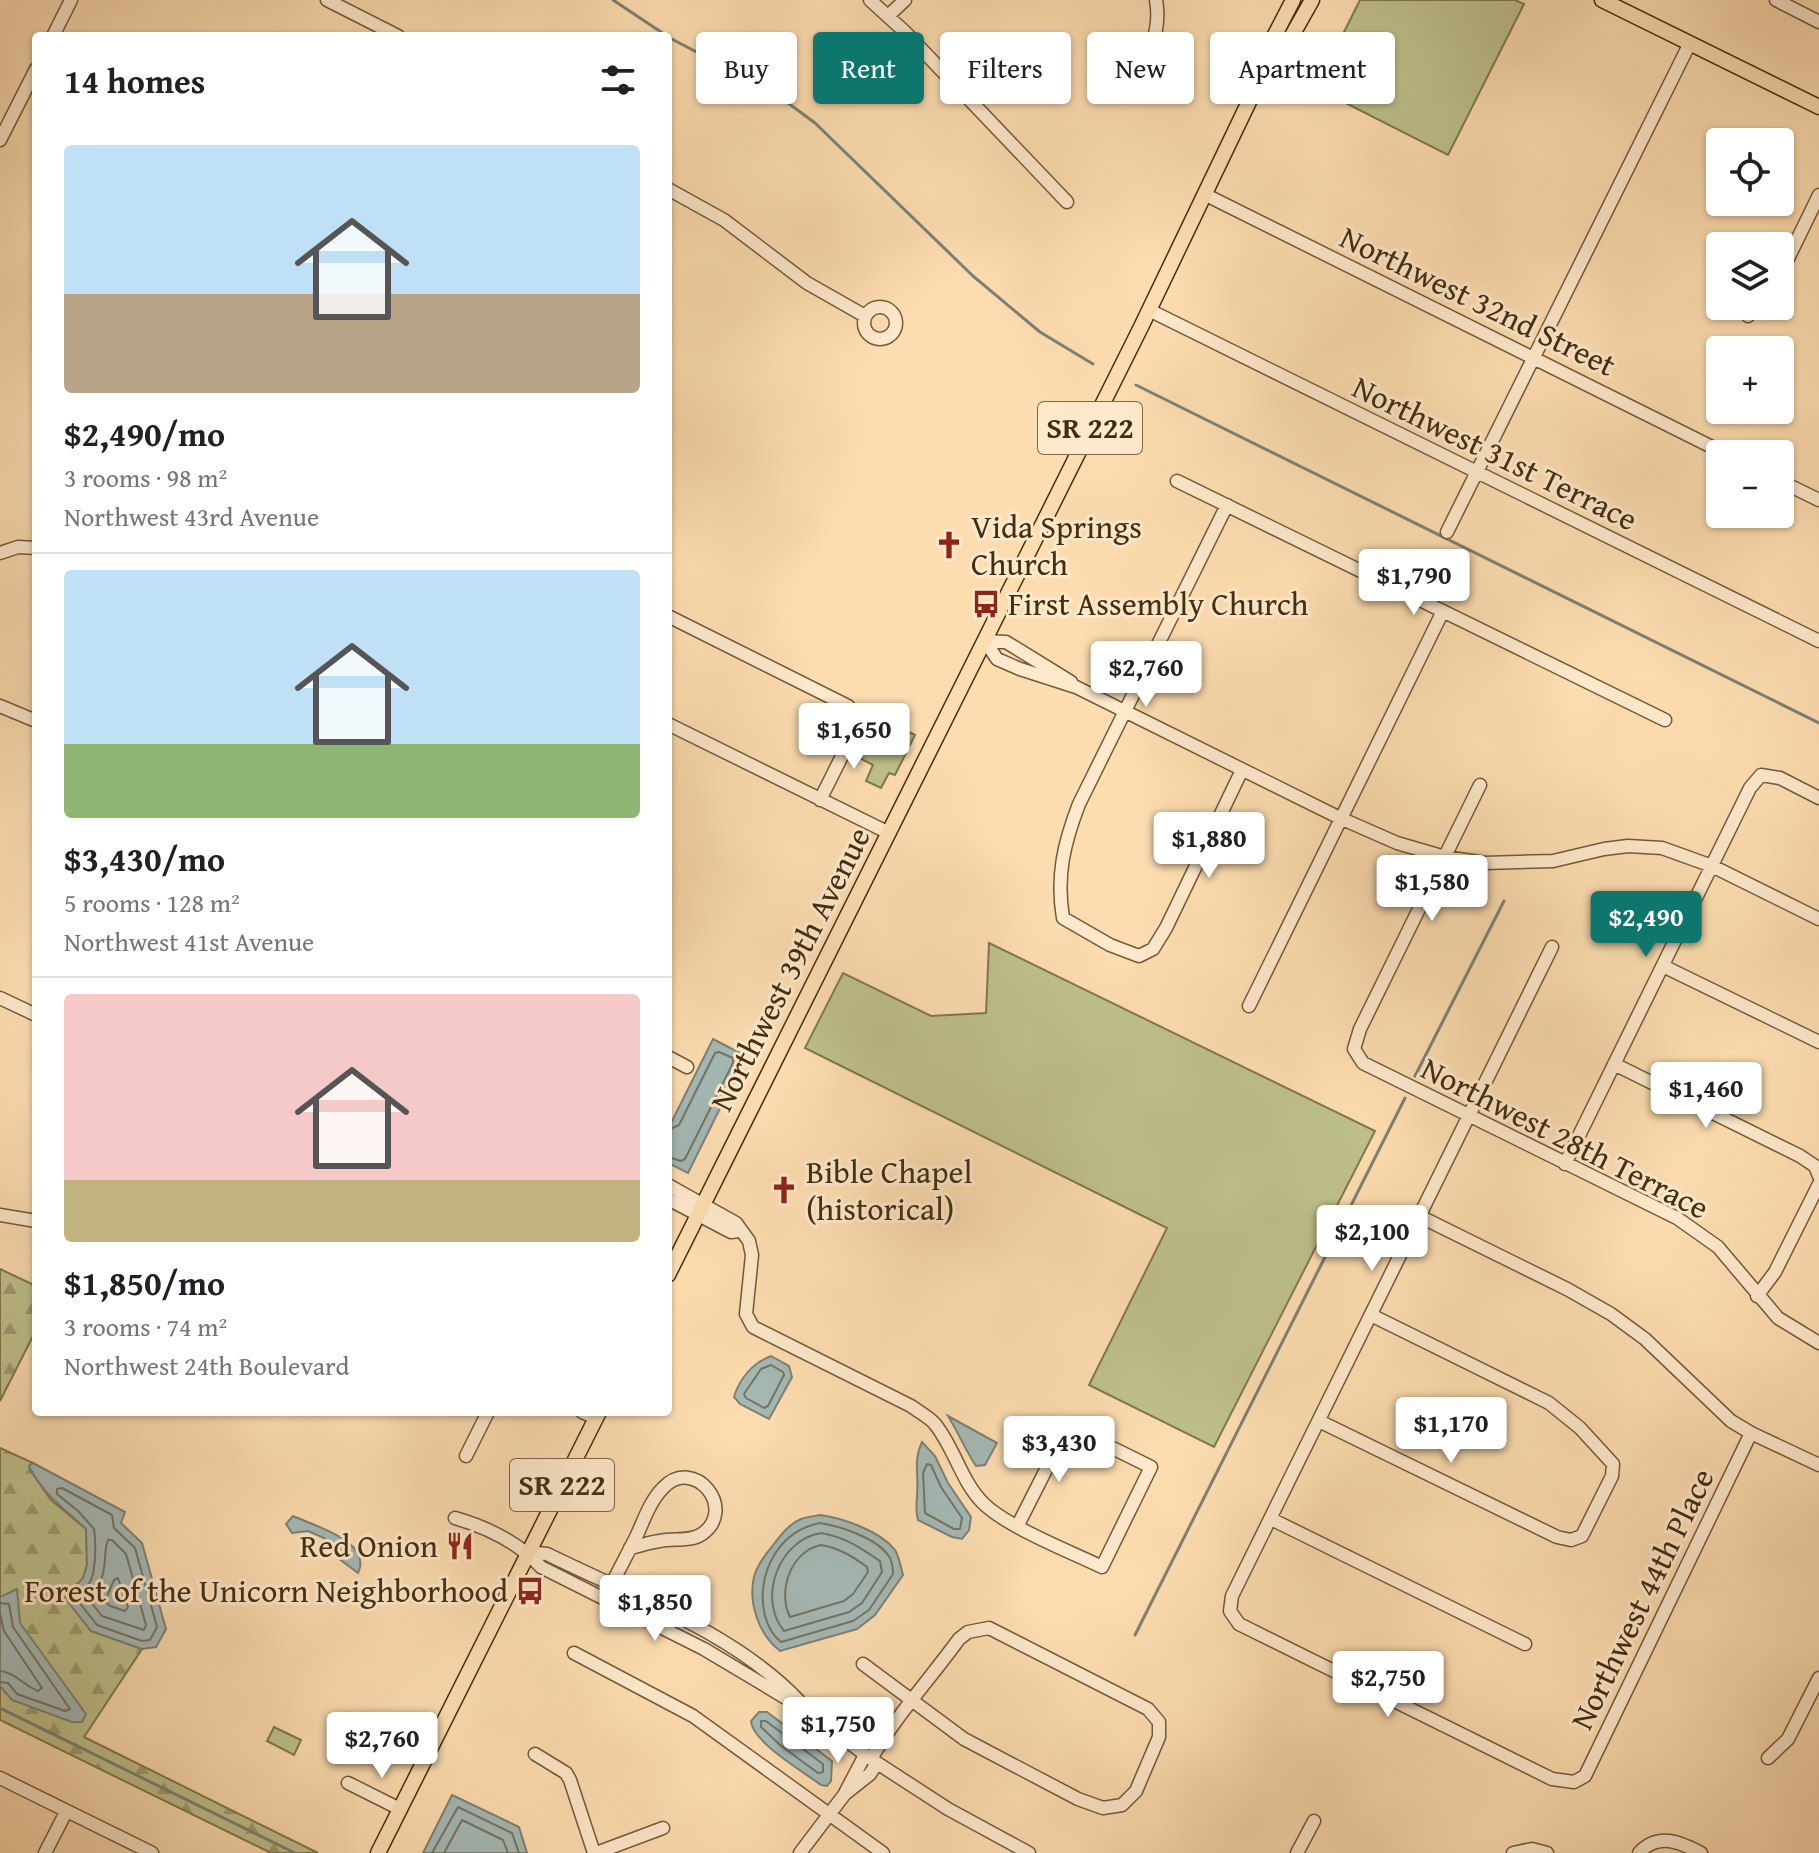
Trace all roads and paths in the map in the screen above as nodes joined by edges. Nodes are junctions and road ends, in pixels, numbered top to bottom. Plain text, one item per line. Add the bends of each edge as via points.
1 (71, 0) edge
2 (327, 0) edge
3 (870, 0) edge
4 (905, 0) edge
5 (1156, 0) edge
6 (1293, 0) edge
7 (1312, 0) edge
8 (1602, 0) edge
9 (1776, 0) edge
10 (888, 16) junction
11 (1819, 22) edge
12 (55, 32) edge
13 (390, 32) edge
14 (1156, 32) edge
15 (1276, 32) edge
16 (1294, 32) edge
17 (1690, 43) junction
18 (32, 77) edge
19 (1248, 104) edge
20 (1819, 107) edge
21 (0, 140) edge
22 (672, 191) edge
23 (1206, 195) junction
24 (1819, 195) edge
25 (1067, 202) dead end
26 (1794, 246) edge
27 (1149, 310) junction
28 (865, 316) dead end
29 (1532, 357) junction
30 (1706, 444) edge
31 (1476, 472) junction
32 (1177, 481) dead end
33 (1794, 488) edge
34 (1819, 500) edge
35 (1227, 505) junction
36 (1447, 532) dead end
37 (32, 548) edge
38 (0, 553) edge
39 (1443, 611) junction
40 (672, 618) edge
41 (985, 641) junction
42 (1819, 641) edge
43 (1076, 687) junction
44 (0, 706) edge
45 (1125, 711) junction
46 (32, 719) edge
47 (1665, 720) dead end
48 (672, 726) edge
49 (1242, 770) junction
50 (1480, 785) dead end
51 (1819, 798) edge
52 (820, 800) junction
53 (1340, 818) junction
54 (889, 833) junction
55 (1445, 857) junction
56 (1712, 866) junction
57 (1819, 919) edge
58 (1552, 947) dead end
59 (1663, 966) junction
60 (0, 998) edge
61 (1249, 1006) dead end
62 (32, 1013) edge
63 (1819, 1042) edge
64 (672, 1059) edge
65 (1614, 1064) junction
66 (687, 1067) dead end
67 (1468, 1116) junction
68 (1565, 1164) junction
69 (1819, 1176) edge
70 (1819, 1184) edge
71 (672, 1188) edge
72 (672, 1200) edge
73 (701, 1210) junction
74 (0, 1215) edge
75 (1419, 1216) junction
76 (32, 1220) edge
77 (672, 1267) edge
78 (1757, 1296) junction
79 (1371, 1315) junction
80 (1819, 1343) edge
81 (486, 1416) edge
82 (592, 1416) edge
83 (1319, 1421) junction
84 (1751, 1433) junction
85 (466, 1456) dead end
86 (1819, 1465) edge
87 (455, 1518) dead end
88 (1271, 1519) junction
89 (1018, 1525) junction
90 (630, 1548) junction
91 (527, 1552) junction
92 (611, 1585) junction
93 (605, 1599) junction
94 (1525, 1644) dead end
95 (574, 1653) dead end
96 (863, 1664) dead end
97 (1819, 1678) edge
98 (912, 1702) junction
99 (806, 1710) junction
100 (535, 1754) dead end
101 (1768, 1758) dead end
102 (871, 1759) junction
103 (0, 1778) edge
104 (348, 1783) dead end
105 (400, 1809) junction
106 (66, 1812) junction
107 (829, 1815) junction
108 (1314, 1821) dead end
109 (663, 1828) dead end
110 (45, 1853) edge
111 (152, 1853) edge
112 (378, 1853) edge
113 (595, 1853) edge
114 (800, 1853) edge
115 (883, 1853) edge
116 (1029, 1853) edge
117 (1297, 1853) edge
118 (1513, 1853) edge
119 (1547, 1853) edge
120 (1639, 1853) edge
121 (1701, 1853) edge

1 - 12 street
2 - 13 street
3 - 10 street
4 - 10 street
5 - 14 street
6 - 15 main road, Northwest 39th Avenue / SR 222
7 - 16 main road, Northwest 39th Avenue / SR 222
8 - 17 main road
9 - 11 street
10 - 25 street
17 - 20 main road
17 - 29 street
18 - 21 street
19 - 23 main road, Northwest 39th Avenue / SR 222
22 - 28 street via 724,220 807,283
23 - 27 main road, Northwest 39th Avenue / SR 222
23 - 29 street, Northwest 32nd Street
24 - 26 street
27 - 31 street, Northwest 31st Terrace
27 - 41 main road, Northwest 39th Avenue / SR 222
29 - 30 street, Northwest 32nd Street
29 - 31 street
31 - 36 street
31 - 42 street, Northwest 31st Terrace
32 - 35 street
33 - 34 street
35 - 39 street
35 - 45 street
37 - 38 street
39 - 47 street
39 - 53 street
40 - 52 street via 848,706 856,715 857,726
41 - 43 street via 1012,644
41 - 43 street via 997,659
41 - 54 main road, Northwest 39th Avenue / SR 222
43 - 45 street
44 - 46 street
45 - 49 street
45 - 49 street via 1079,804 1059,873 1063,918 1110,945 1139,956 1153,949
48 - 52 street
49 - 53 street
50 - 55 street
51 - 56 street via 1780,778 1761,775
52 - 54 street
53 - 55 street
53 - 61 street
54 - 73 main road, Northwest 39th Avenue / SR 222
55 - 56 street via 1485,863 1553,861 1628,846 1662,848
55 - 67 street, Northwest 28th Terrace via 1354,1049 1363,1063
56 - 57 street
56 - 59 street
58 - 67 street
59 - 63 street
59 - 65 street
60 - 62 street
64 - 66 street
65 - 68 street
65 - 69 street via 1800,1156
67 - 68 street, Northwest 28th Terrace
67 - 75 street
68 - 78 street, Northwest 28th Terrace via 1677,1218 1718,1247
70 - 78 street via 1775,1272
71 - 73 street
72 - 73 street
73 - 77 main road, Northwest 39th Avenue / SR 222
73 - 89 street via 736,1223 749,1241 746,1314 753,1327 933,1422 973,1491 998,1515
74 - 76 street
75 - 79 street
75 - 84 street via 1611,1314
78 - 80 street, Northwest 28th Terrace via 1778,1318
79 - 83 street
79 - 83 street via 1549,1403 1613,1464 1612,1476 1582,1536 1571,1540
81 - 85 street
82 - 91 main road, SR 222
83 - 88 street
84 - 86 street
84 - 88 street, Northwest 44th Place via 1585,1776 1574,1782 1552,1779 1239,1624 1230,1611 1232,1596
87 - 91 street
88 - 94 street
89 - 89 street via 1068,1426 1151,1467 1102,1567
90 - 90 street via 669,1482 681,1476 710,1488 716,1517 706,1531 693,1539
90 - 92 street
91 - 92 street via 547,1554
91 - 93 street via 541,1567
91 - 105 main road, SR 222
92 - 93 street
92 - 99 street via 741,1654
93 - 99 street via 704,1649
95 - 107 street via 693,1716
96 - 98 street
97 - 101 street via 1788,1739
98 - 98 street via 964,1739 1103,1808 1122,1805 1136,1791 1159,1737 1159,1722 1148,1709 989,1628 959,1639
98 - 102 street
99 - 102 street
100 - 113 street via 566,1773
102 - 107 street
102 - 116 street
103 - 106 street
104 - 105 street
105 - 112 main road, SR 222
106 - 110 street
106 - 111 street
107 - 114 street
107 - 115 street
108 - 117 street
109 - 113 street
118 - 119 street
120 - 121 street via 1658,1840 1675,1840

